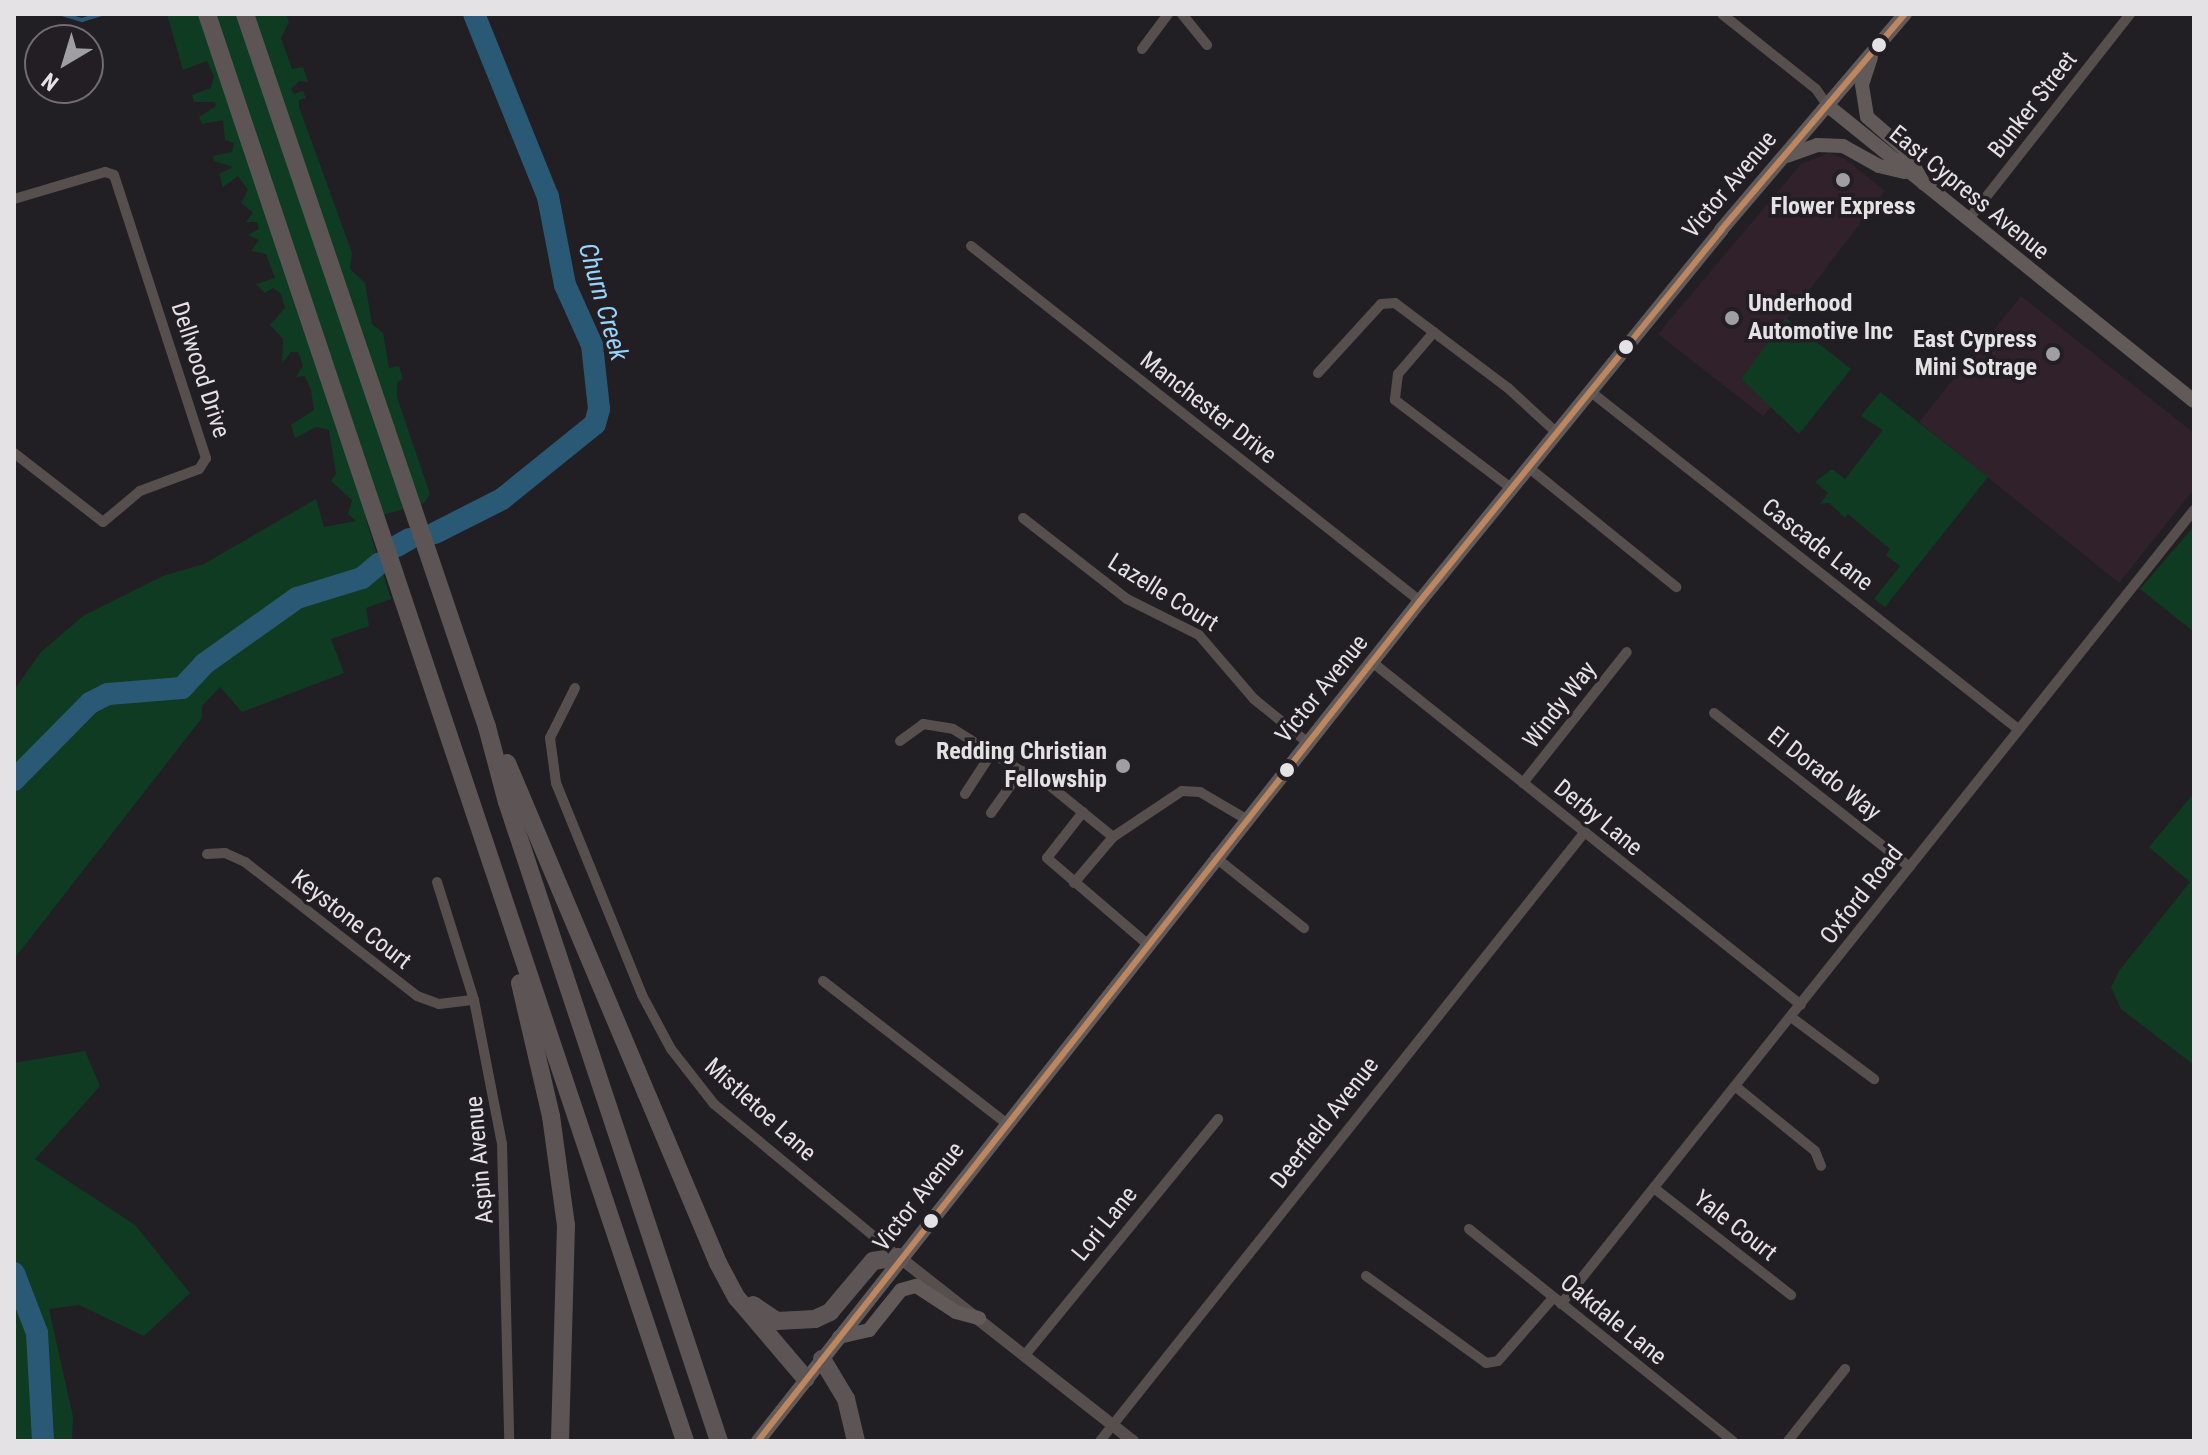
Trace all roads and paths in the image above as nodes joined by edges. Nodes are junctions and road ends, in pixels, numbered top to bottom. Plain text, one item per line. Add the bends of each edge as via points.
1 (207, 14) edge
2 (245, 14) edge
3 (1168, 14) edge
4 (1182, 14) edge
5 (1722, 14) edge
6 (1905, 14) edge
7 (2130, 14) edge
8 (1207, 45) dead end
9 (1874, 48) junction
10 (1142, 49) dead end
11 (1827, 105) junction
12 (1779, 160) junction
13 (1907, 172) junction
14 (1926, 188) junction
15 (14, 199) edge
16 (1968, 220) junction
17 (971, 246) dead end
18 (1434, 332) junction
19 (1318, 373) dead end
20 (1591, 392) junction
21 (2194, 401) edge
22 (1557, 433) junction
23 (14, 453) edge
24 (1528, 467) junction
25 (1511, 488) junction
26 (2194, 510) edge
27 (1023, 518) dead end
28 (1676, 587) dead end
29 (1420, 601) junction
30 (1627, 652) dead end
31 (1372, 662) junction
32 (575, 688) dead end
33 (1714, 713) dead end
34 (487, 727) junction
35 (2018, 729) junction
36 (900, 741) dead end
37 (1307, 742) junction
38 (991, 754) junction
39 (1021, 771) junction
40 (1523, 783) junction
41 (965, 794) dead end
42 (1083, 812) junction
43 (991, 813) dead end
44 (1246, 819) junction
45 (1584, 833) junction
46 (1113, 837) junction
47 (207, 854) dead end
48 (1215, 857) junction
49 (1910, 867) junction
50 (437, 882) dead end
51 (1074, 883) junction
52 (512, 925) junction
53 (1304, 928) dead end
54 (1146, 943) junction
55 (823, 981) dead end
56 (474, 1000) junction
57 (1801, 1005) junction
58 (1791, 1017) junction
59 (1874, 1079) dead end
60 (1735, 1086) junction
61 (1218, 1119) dead end
62 (1005, 1122) junction
63 (1821, 1166) dead end
64 (1654, 1188) junction
65 (1469, 1229) dead end
66 (899, 1257) junction
67 (718, 1263) junction
68 (1366, 1276) dead end
69 (1791, 1295) dead end
70 (1557, 1301) junction
71 (979, 1318) junction
72 (839, 1337) junction
73 (1025, 1355) junction
74 (822, 1359) junction
75 (1845, 1369) dead end
76 (806, 1379) junction
77 (1112, 1424) junction
78 (509, 1441) edge
79 (560, 1441) edge
80 (685, 1441) edge
81 (719, 1441) edge
82 (758, 1441) edge
83 (856, 1441) edge
84 (1100, 1441) edge
85 (1133, 1441) edge
86 (1733, 1441) edge
87 (1788, 1441) edge

1 - 52 highway
2 - 34 highway
3 - 10 street
4 - 8 street
5 - 11 street, East Cypress Avenue via 1816,89
6 - 9 main road, Victor Avenue
7 - 16 street, Bunker Street
9 - 11 main road, Victor Avenue
9 - 14 main road via 1862,85 1867,117 1904,149
11 - 12 main road, Victor Avenue
11 - 13 main road, East Cypress Avenue
12 - 13 main road via 1807,147 1832,144
12 - 20 main road, Victor Avenue
13 - 14 main road, East Cypress Avenue
14 - 16 main road, East Cypress Avenue
15 - 23 street, Dellwood Drive via 105,172 114,175 206,458 199,469 140,491 103,522
16 - 21 main road, East Cypress Avenue
17 - 29 street, Manchester Drive
18 - 19 street via 1395,303 1381,304
18 - 22 street
18 - 25 street via 1398,374 1395,400
20 - 22 main road, Victor Avenue
20 - 35 street, Cascade Lane
22 - 24 main road, Victor Avenue
24 - 25 main road, Victor Avenue
24 - 28 street
25 - 29 main road, Victor Avenue
26 - 35 street, Oxford Road
27 - 37 street, Lazelle Court via 1127,599 1199,635 1254,699
29 - 31 main road, Victor Avenue
30 - 40 street, Windy Way
31 - 37 main road, Victor Avenue
31 - 40 street, Derby Lane
32 - 66 street, Mistletoe Lane via 550,738 556,783 642,995 671,1049 714,1104
33 - 49 street, El Dorado Way
34 - 67 highway via 502,750
34 - 81 highway via 507,802
35 - 49 street, Oxford Road
36 - 38 street via 923,724 932,724 953,729
37 - 44 main road, Victor Avenue
38 - 39 street
38 - 41 street
39 - 42 street via 1033,772
39 - 43 street
40 - 45 street, Derby Lane
42 - 46 street
42 - 51 street via 1047,858
44 - 46 street via 1200,792 1182,791
44 - 48 main road, Victor Avenue
45 - 57 street, Derby Lane
45 - 77 street, Deerfield Avenue
46 - 51 street
47 - 56 street, Keystone Court via 225,853 245,862 417,996 439,1004
48 - 53 street
48 - 54 main road, Victor Avenue
49 - 57 street, Oxford Road
50 - 56 street, Aspin Avenue
51 - 54 street
52 - 79 highway via 514,957 562,1178 567,1256
52 - 80 highway
54 - 62 main road, Victor Avenue
55 - 62 street
56 - 78 street, Aspin Avenue via 490,1068 506,1193
57 - 58 street, Oxford Road
58 - 59 street
58 - 60 street, Oxford Road
60 - 63 street via 1815,1151
60 - 64 street, Oxford Road
61 - 73 street, Lori Lane
62 - 66 main road, Victor Avenue
64 - 69 street, Yale Court
64 - 70 street, Oxford Road
65 - 70 street, Oakdale Lane
66 - 67 highway via 877,1259 830,1312 792,1324 766,1316
66 - 71 street, Mistletoe Lane
66 - 72 main road, Victor Avenue
67 - 76 highway via 737,1298
68 - 70 street, Oxford Road via 1486,1363 1498,1361
70 - 86 street, Oakdale Lane
71 - 72 main road via 956,1312 916,1286 901,1290 869,1330
71 - 73 street, Mistletoe Lane
72 - 74 main road, Victor Avenue
73 - 77 street, Mistletoe Lane
74 - 76 main road, Victor Avenue
74 - 83 highway via 846,1399
75 - 87 street
76 - 82 main road, Victor Avenue
77 - 84 street, Deerfield Avenue
77 - 85 street, Mistletoe Lane

